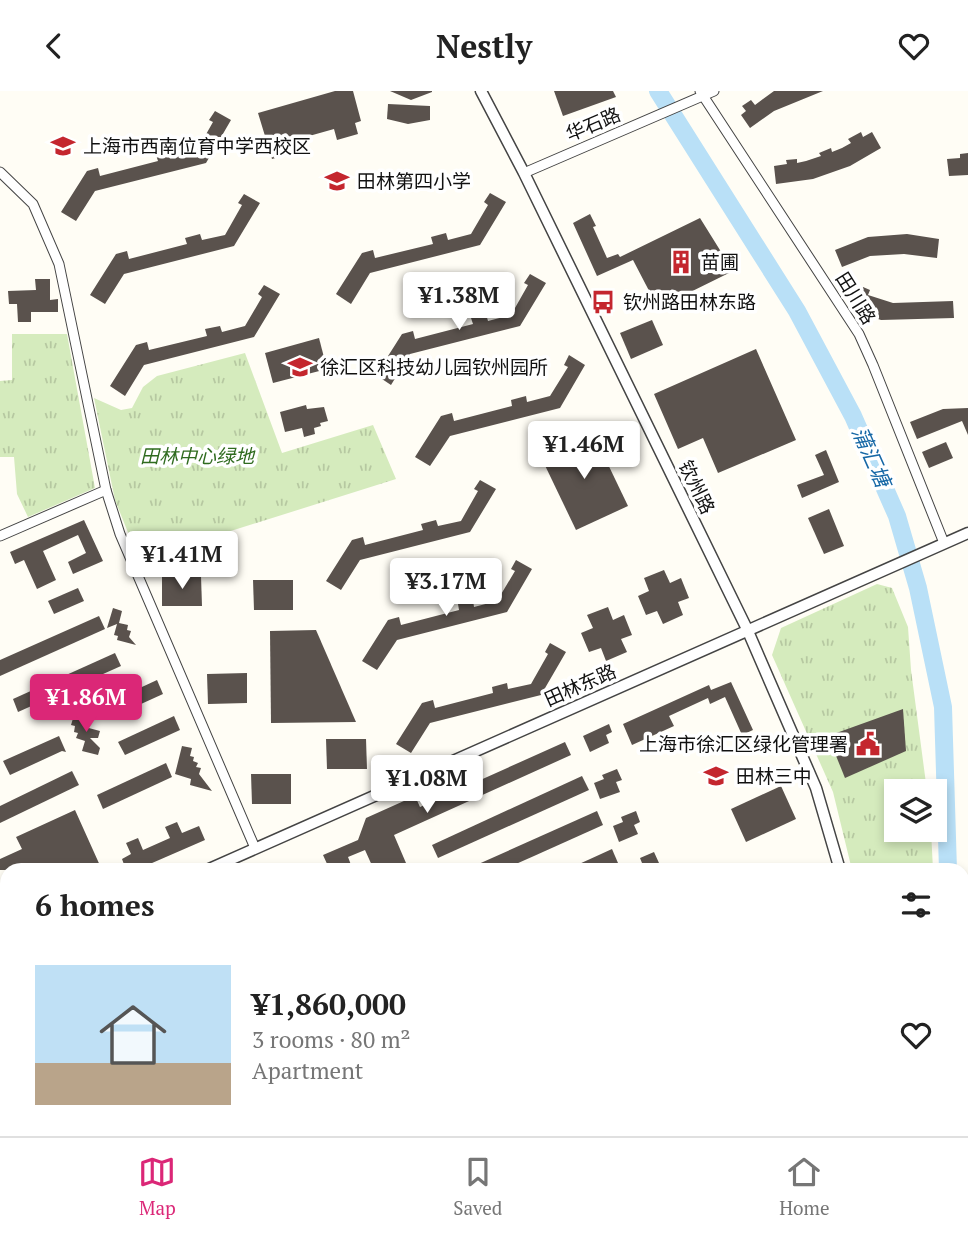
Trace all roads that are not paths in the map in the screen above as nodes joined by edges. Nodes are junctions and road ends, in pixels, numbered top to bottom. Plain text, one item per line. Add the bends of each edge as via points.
1 (481, 91) edge
2 (714, 91) edge
3 (701, 94) edge
4 (0, 172) edge
5 (524, 173) junction
6 (106, 490) junction
7 (968, 533) edge
8 (0, 536) edge
9 (939, 545) junction
10 (747, 629) junction
11 (255, 848) junction
12 (222, 863) edge
13 (838, 863) edge

1 - 5 street, 钦州路
2 - 3 street, 华石路
3 - 5 street, 华石路
3 - 9 street, 田川路 via 859,334
4 - 6 street via 33,204 59,264
5 - 10 street, 钦州路
6 - 8 street
6 - 11 street via 120,534
7 - 9 street, 田林东路
9 - 10 street, 田林东路
10 - 11 street, 田林东路
10 - 13 street, 钦州路 via 816,788
11 - 12 street, 田林东路

